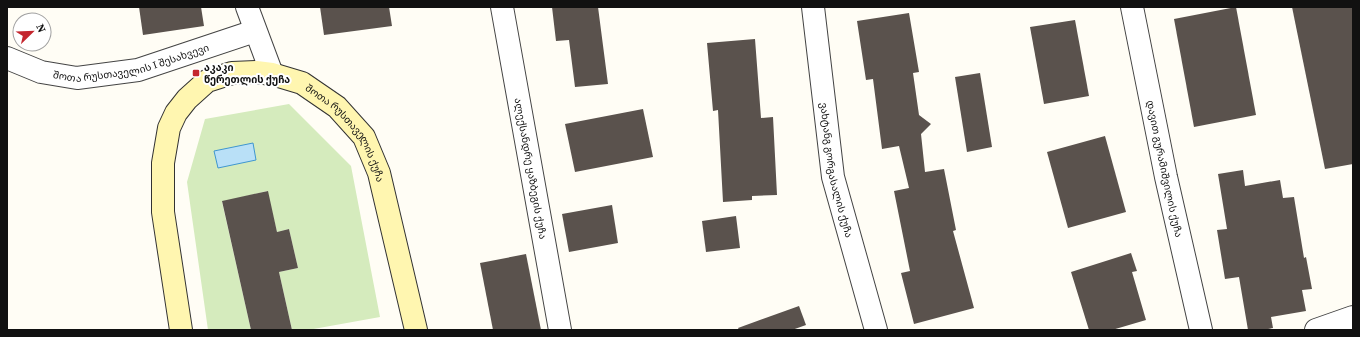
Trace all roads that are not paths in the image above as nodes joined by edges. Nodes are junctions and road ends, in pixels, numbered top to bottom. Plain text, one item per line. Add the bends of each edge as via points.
1 (247, 7) edge
2 (502, 7) edge
3 (813, 7) edge
4 (1132, 7) edge
5 (255, 31) junction
6 (7, 58) edge
7 (272, 74) junction
8 (1353, 317) edge
9 (181, 330) edge
10 (416, 330) edge
11 (560, 330) edge
12 (876, 330) edge
13 (1201, 330) edge
14 (1316, 330) edge

1 - 5 street
2 - 11 street, ალექსანდრე ყაზბეგის ქუჩა
3 - 12 street, ვახტანგ გორგასალის ქუჩა via 833,177
4 - 13 street, დავით გურამიშვილის ქუჩა via 1166,178
5 - 6 street, შოთა რუსთაველის I შესახვევი via 138,70 77,78 41,72
5 - 7 street
7 - 9 main road, შოთა რუსთაველის ქუჩა via 232,73 207,81 187,99 176,113 170,128 162,163 163,212
7 - 10 main road, შოთა რუსთაველის ქუჩა via 302,83 337,107 364,137 379,173
8 - 14 street

